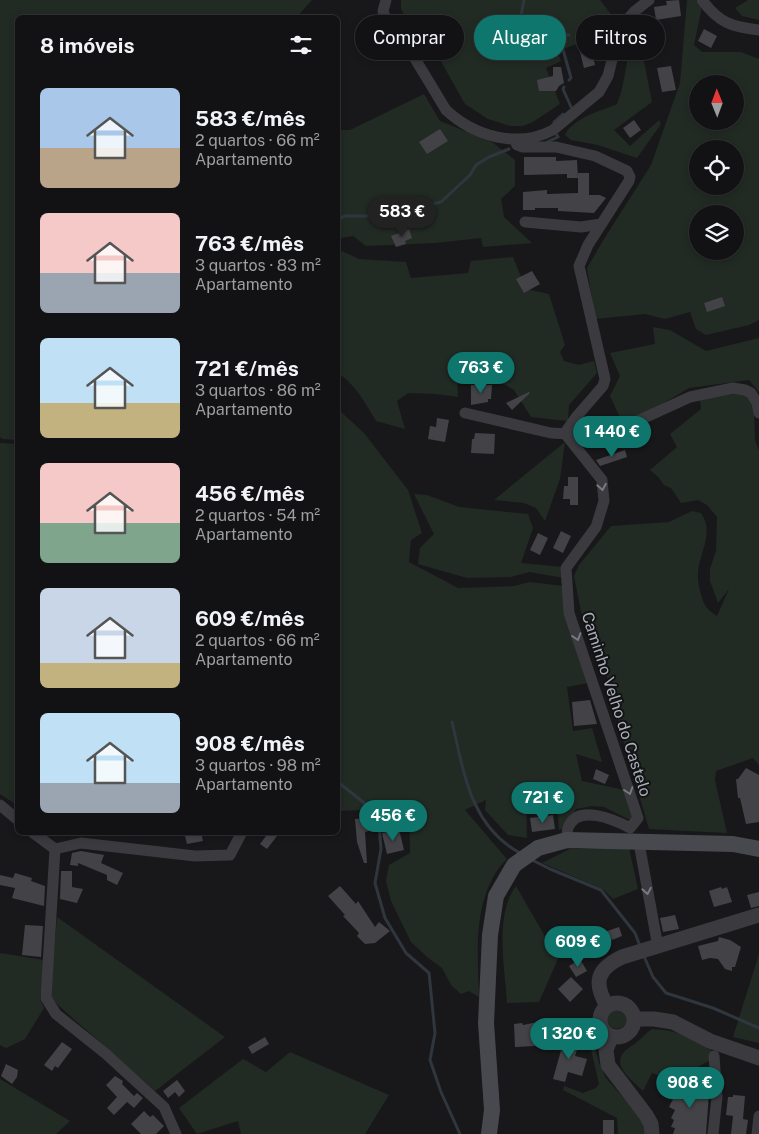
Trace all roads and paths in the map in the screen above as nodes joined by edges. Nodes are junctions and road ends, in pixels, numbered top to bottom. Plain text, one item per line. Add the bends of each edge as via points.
1 (386, 0) edge
2 (649, 0) edge
3 (702, 0) edge
4 (759, 30) edge
5 (514, 139) junction
6 (525, 222) dead end
7 (600, 224) junction
8 (465, 413) dead end
9 (759, 413) edge
10 (567, 433) junction
11 (0, 805) edge
12 (15, 818) edge
13 (36, 835) edge
14 (240, 835) edge
15 (567, 840) junction
16 (639, 843) junction
17 (55, 849) junction
18 (759, 849) edge
19 (759, 916) edge
20 (658, 947) junction
21 (607, 1006) junction
22 (635, 1019) junction
23 (611, 1037) junction
24 (714, 1056) dead end
25 (759, 1058) edge
26 (759, 1116) edge
27 (176, 1134) edge
28 (489, 1134) edge
29 (652, 1134) edge
30 (714, 1134) edge
31 (757, 1134) edge

1 - 5 street via 383,11 386,20 446,110 475,129 498,138
2 - 5 street via 634,10 620,28 608,76 599,92 553,130 540,136
3 - 4 street via 721,20 736,28
5 - 7 street via 522,147 556,147 595,156 627,171 629,181
6 - 7 street via 581,227
7 - 10 street via 579,268 605,379
8 - 10 street via 551,433
9 - 10 street via 751,393 727,388 683,399 636,423 612,431 586,435
10 -> 15 street, Caminho Velho do Castelo via 568,439 602,480 604,501 596,526 566,568 569,613 638,818 630,828 597,815 585,815 568,827
11 - 12 street
13 - 17 street
14 - 17 street via 230,855 195,856 81,843
15 - 16 main road
15 - 28 main road via 538,848 514,865 496,896 490,935 486,1023 492,1110
16 - 18 main road via 733,844
16 -> 20 street
17 - 27 street via 46,998 56,1014 164,1107
19 - 20 street
20 - 21 street via 608,964 599,976 598,987
21 - 22 street via 621,1003 628,1006
21 - 23 street via 600,1017 600,1024
22 - 23 street via 626,1036
22 - 25 street via 673,1022 710,1041
23 - 29 street via 606,1050 608,1064 646,1115
24 - 30 street via 717,1097
26 - 31 street

